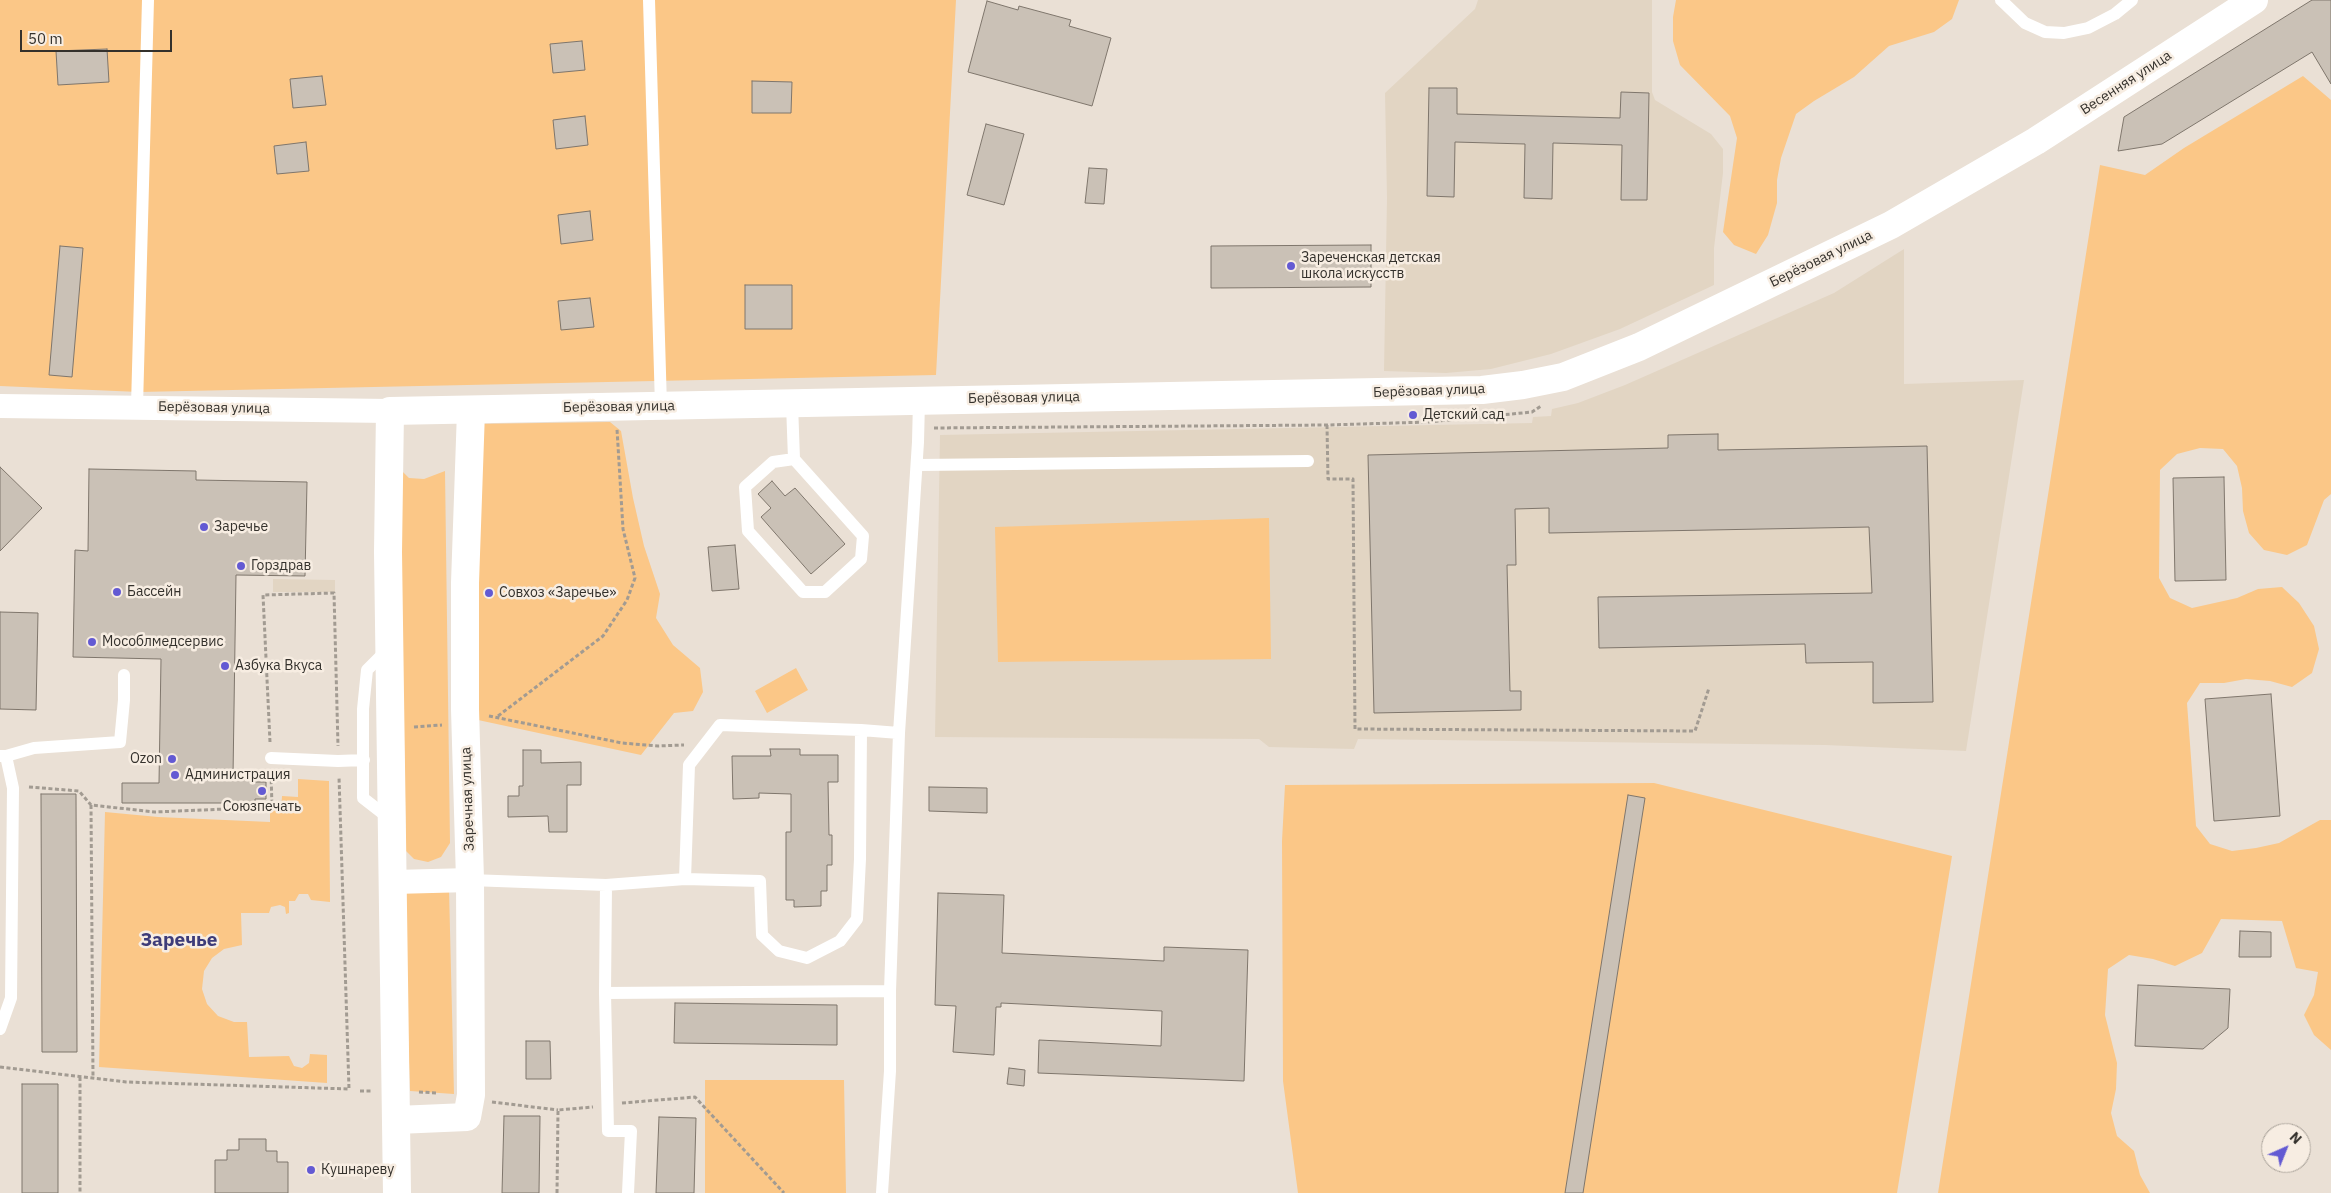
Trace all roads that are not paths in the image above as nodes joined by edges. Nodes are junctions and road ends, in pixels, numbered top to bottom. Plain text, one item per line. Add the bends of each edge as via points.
1 (148, 0) edge
2 (649, 0) edge
3 (2001, 0) edge
4 (2132, 0) edge
5 (2254, 0) edge
6 (1997, 165) joint
7 (919, 401) junction
8 (792, 404) junction
9 (0, 406) edge
10 (137, 406) junction
11 (660, 406) junction
12 (390, 411) junction
13 (471, 411) junction
14 (794, 459) junction
15 (1308, 461) dead end
16 (917, 465) junction
17 (390, 647) junction
18 (124, 675) dead end
19 (861, 730) junction
20 (899, 733) junction
21 (3, 756) edge
22 (271, 758) road end
23 (364, 760) junction
24 (392, 820) junction
25 (470, 880) junction
26 (685, 880) junction
27 (394, 882) junction
28 (606, 885) junction
29 (890, 991) junction
30 (605, 993) junction
31 (0, 1029) edge
32 (397, 1120) junction
33 (397, 1193) edge
34 (628, 1193) edge
35 (882, 1193) edge

1 - 10 lane
2 - 11 lane
3 - 4 lane via 2026,23 2046,32 2064,33 2088,28 2115,14
5 - 6 street, Весенняя улица
6 - 7 street, Берёзовая улица via 1891,225 1639,347 1563,377 1482,390
7 - 8 street, Берёзовая улица
7 - 16 lane
8 - 11 street, Берёзовая улица
8 - 14 lane
9 - 10 street, Берёзовая улица
10 - 12 street, Берёзовая улица
11 - 13 street, Берёзовая улица
12 - 13 street, Берёзовая улица
12 - 17 street
13 - 25 street, Заречная улица via 465,583
14 - 14 lane via 863,536 861,559 825,592 803,592 748,531 745,487 773,462
15 - 16 lane
16 - 20 lane
17 - 23 lane via 367,670 363,709
17 - 24 street
18 - 21 lane via 120,742 34,748
19 - 20 lane
19 - 26 lane via 720,725 689,765
19 - 26 lane via 857,919 840,941 807,958 779,951 762,935 760,881
20 - 29 lane
21 - 31 lane via 13,788 11,998
22 - 23 lane
23 - 24 lane via 363,798
24 - 27 street
25 - 27 street
25 - 28 lane
25 - 32 street, Заречная улица via 472,1084 467,1117
26 - 28 lane
27 - 32 street
28 - 30 lane
29 - 30 lane
29 - 35 lane via 890,1072
30 - 34 lane via 608,1131 632,1131
32 - 33 street

